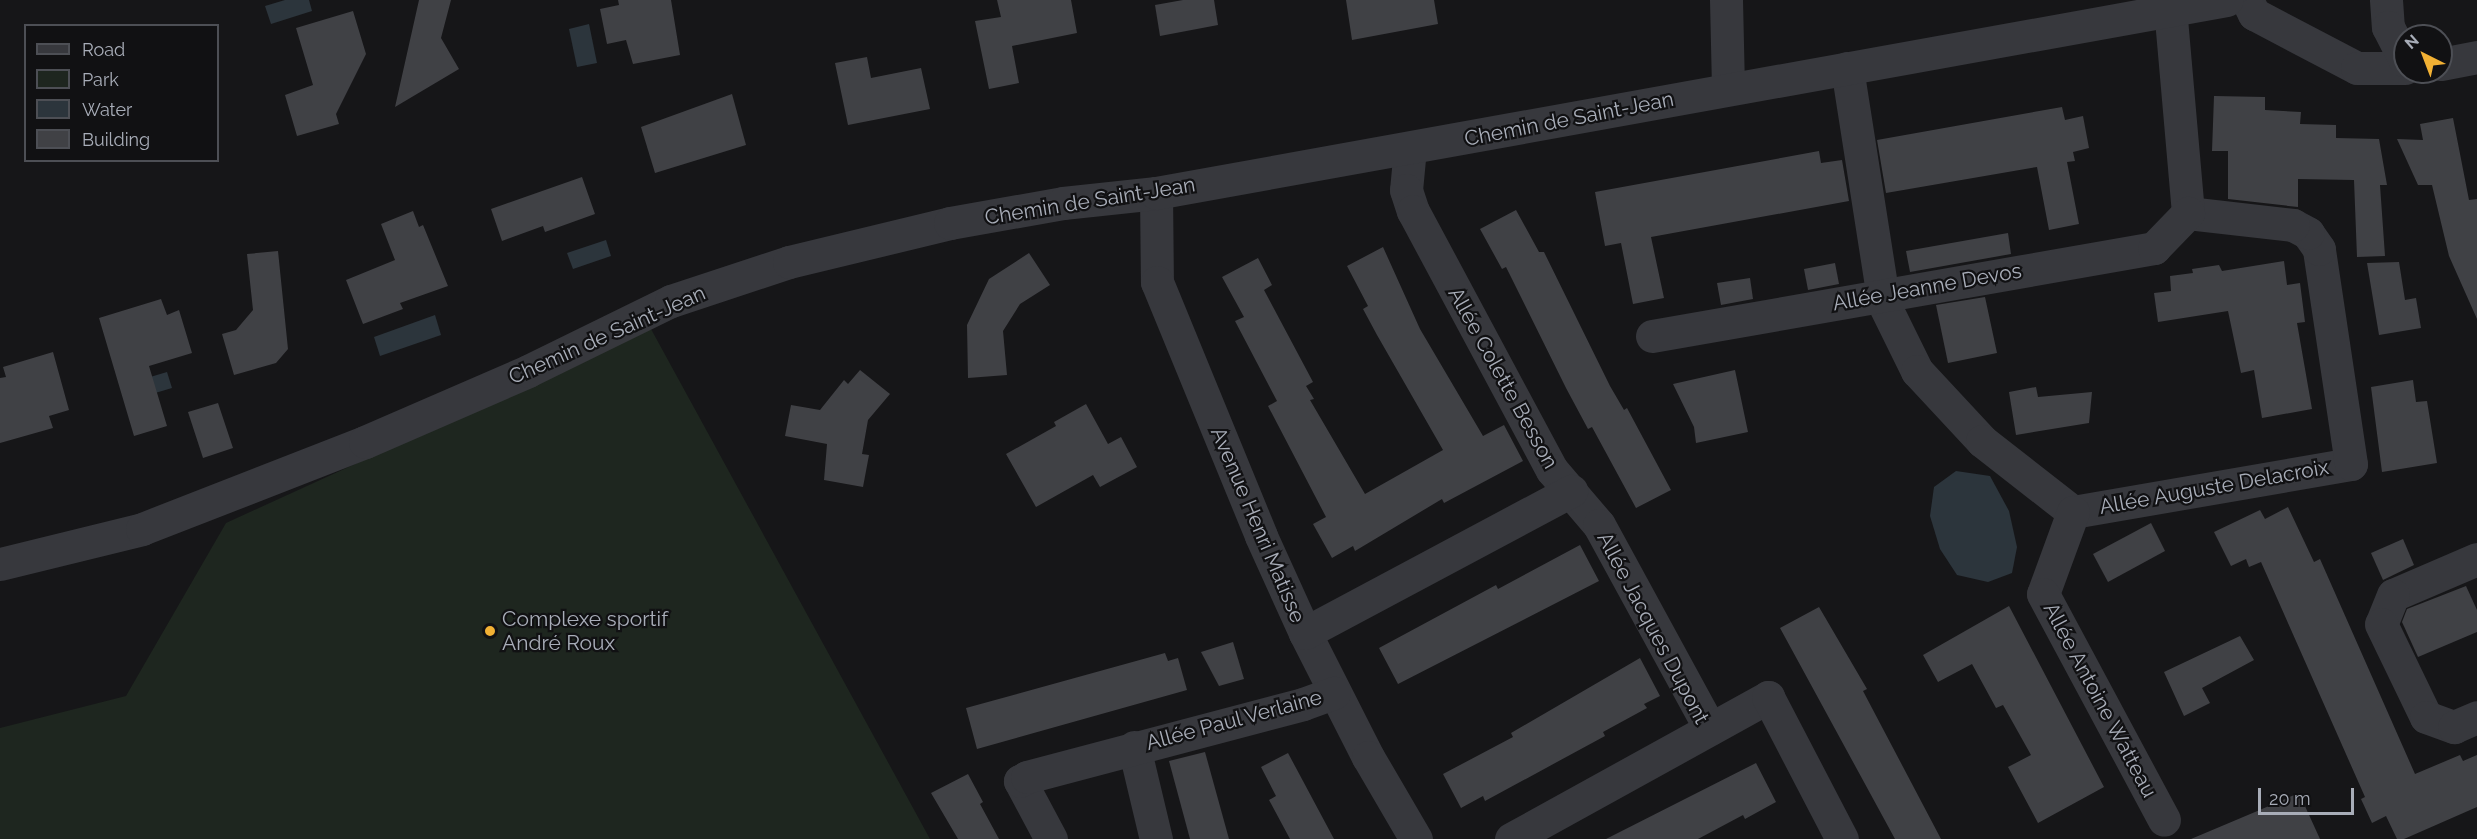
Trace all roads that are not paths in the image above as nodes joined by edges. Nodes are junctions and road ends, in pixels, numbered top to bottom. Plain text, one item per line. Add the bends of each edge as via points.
1 (1726, 0) edge
2 (2227, 0) edge
3 (2247, 0) edge
4 (2386, 0) edge
5 (2170, 9) junction
6 (2393, 37) edge
7 (2477, 57) edge
8 (2453, 62) edge
9 (1847, 68) junction
10 (2393, 68) edge
11 (1728, 89) junction
12 (1410, 148) junction
13 (1156, 193) junction
14 (2188, 213) junction
15 (1882, 295) junction
16 (1652, 336) dead end
17 (1571, 491) junction
18 (2073, 512) junction
19 (2477, 559) edge
20 (0, 564) edge
21 (1305, 633) junction
22 (1334, 693) junction
23 (2477, 717) edge
24 (1710, 729) junction
25 (1134, 747) junction
26 (2164, 820) dead end
27 (1051, 839) edge
28 (1156, 839) edge
29 (1416, 839) edge
30 (1511, 839) edge
31 (1842, 839) edge

1 - 11 street
2 - 5 street, Chemin de Saint-Jean
3 - 10 street via 2254,14 2357,68
4 - 6 street via 2388,27
5 - 9 street, Chemin de Saint-Jean
5 - 14 street
7 - 8 street
9 - 11 street, Chemin de Saint-Jean
9 - 15 street, Allée Auguste Delacroix
11 - 12 street, Chemin de Saint-Jean
12 - 13 street, Chemin de Saint-Jean
12 - 17 street, Allée Colette Besson via 1406,190 1413,211 1552,470
13 - 20 street, Chemin de Saint-Jean via 1063,203 950,223 789,262 671,301 528,371 365,442 150,526
13 - 21 street, Avenue Henri Matisse via 1157,282 1261,537
14 - 15 street, Allée Jeanne Devos via 2154,248
14 - 18 street, Allée Auguste Delacroix via 2293,225 2308,233 2319,249 2351,464
15 - 16 street, Allée Jeanne Devos
15 - 18 street, Allée Auguste Delacroix via 1917,371 1982,441
17 - 21 street, Allée Colette Besson
17 - 24 street, Allée Jacques Dupont via 1599,525
18 - 26 street, Allée Antoine Watteau via 2043,594
19 - 23 street via 2393,595 2381,624 2426,717 2454,728
21 - 22 street, Avenue Henri Matisse
22 - 25 street, Allée Paul Verlaine
22 - 29 street, Avenue Henri Matisse
24 - 30 street, Allée Jacques Dupont
24 - 31 street via 1768,697
25 - 27 street, Allée Paul Verlaine via 1020,781
25 - 28 street, Allée Paul Verlaine

